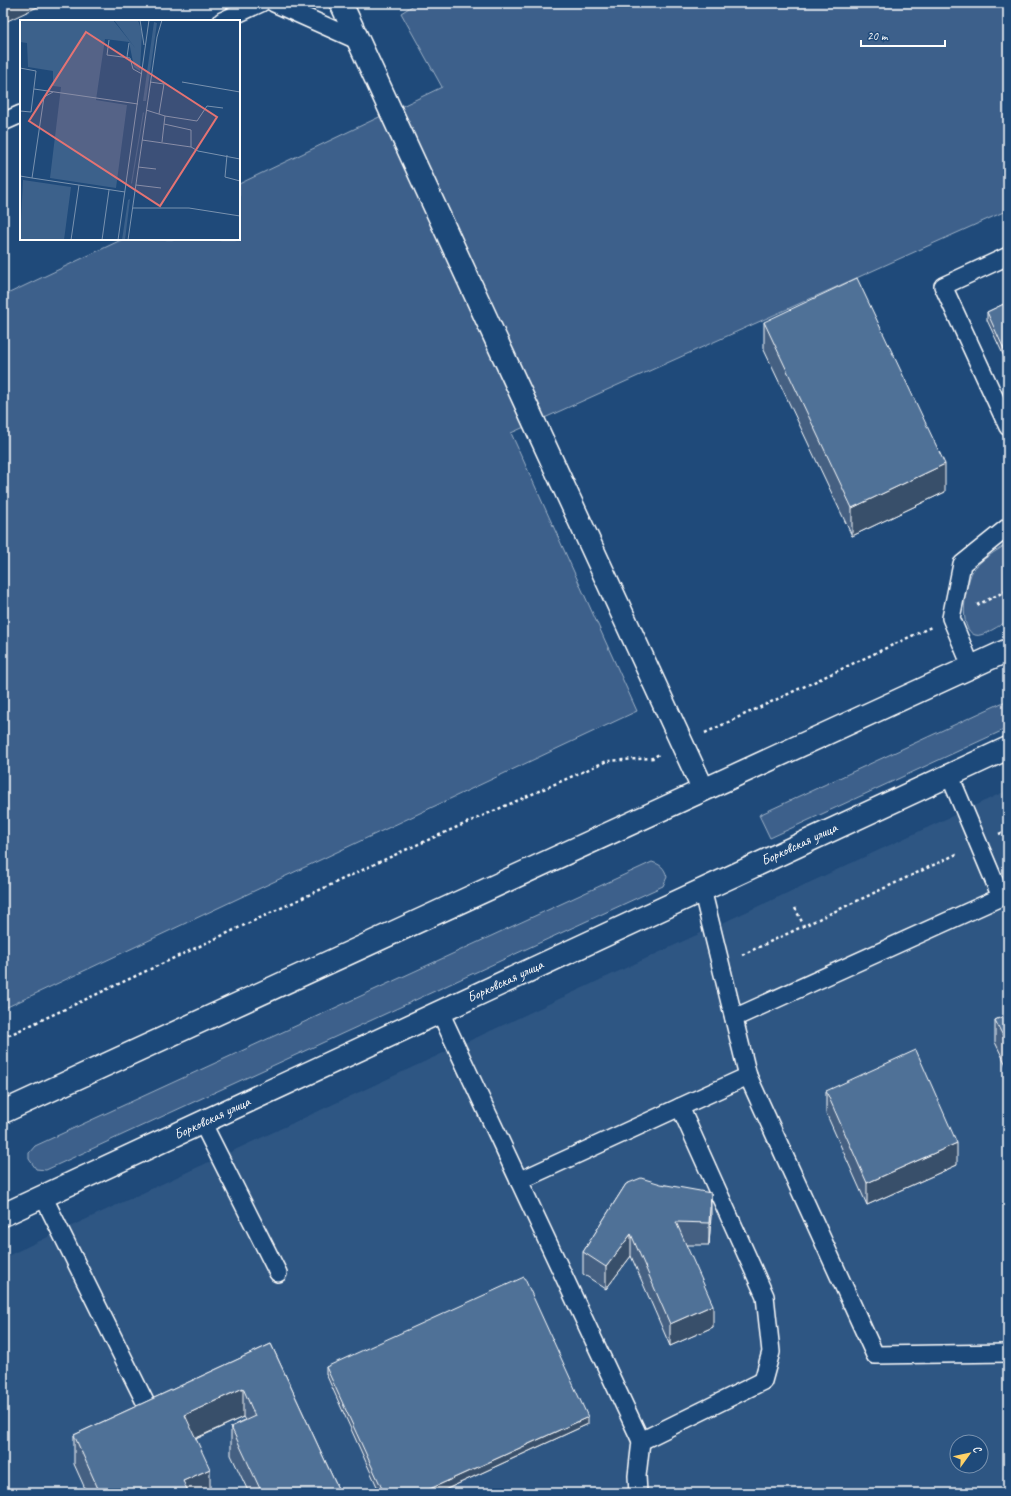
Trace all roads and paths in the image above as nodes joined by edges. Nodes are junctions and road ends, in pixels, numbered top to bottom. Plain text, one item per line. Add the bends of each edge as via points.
1 (261, 3) edge
2 (274, 3) edge
3 (341, 3) edge
4 (224, 20) edge
5 (359, 41) junction
6 (20, 114) edge
7 (3, 122) edge
8 (1008, 256) edge
9 (1008, 427) edge
10 (1008, 527) edge
11 (1008, 590) edge
12 (951, 618) junction
13 (1008, 650) edge
14 (971, 666) junction
15 (682, 744) junction
16 (1008, 748) edge
17 (949, 774) junction
18 (703, 789) junction
19 (1008, 830) edge
20 (979, 844) junction
21 (702, 889) junction
22 (795, 908) dead end
23 (804, 926) junction
24 (721, 964) junction
25 (440, 1012) junction
26 (734, 1018) junction
27 (3, 1038) edge
28 (748, 1076) junction
29 (680, 1107) junction
30 (3, 1112) edge
31 (202, 1122) junction
32 (519, 1181) junction
33 (43, 1196) junction
34 (4, 1213) edge
35 (278, 1273) dead end
36 (1008, 1353) edge
37 (151, 1414) edge
38 (640, 1441) junction
39 (638, 1493) edge

1 - 4 lane
2 - 5 lane
3 - 5 main road
5 - 15 main road
6 - 7 lane
8 - 9 lane via 943,286
10 - 12 lane via 962,564
11 - 12 path
12 - 14 lane
12 - 15 path
13 - 14 main road
14 - 18 main road
15 - 18 main road
15 - 27 path via 653,758 608,761 403,852
16 - 17 main road, Борковская улица
17 - 20 lane
17 - 21 main road, Борковская улица
18 - 30 main road
19 - 20 path
20 - 23 path
20 - 26 lane via 1001,897
21 - 24 lane
21 - 25 main road, Борковская улица
22 - 23 path
23 - 24 path
24 - 26 lane
25 - 31 main road, Борковская улица
25 - 32 lane
26 - 28 lane
28 - 29 lane
28 - 36 lane via 875,1355
29 - 32 lane
29 - 38 lane via 765,1296 771,1352 762,1381
31 - 33 main road, Борковская улица
31 - 35 lane
32 - 38 lane
33 - 34 main road, Борковская улица
33 - 37 lane
38 - 39 lane

